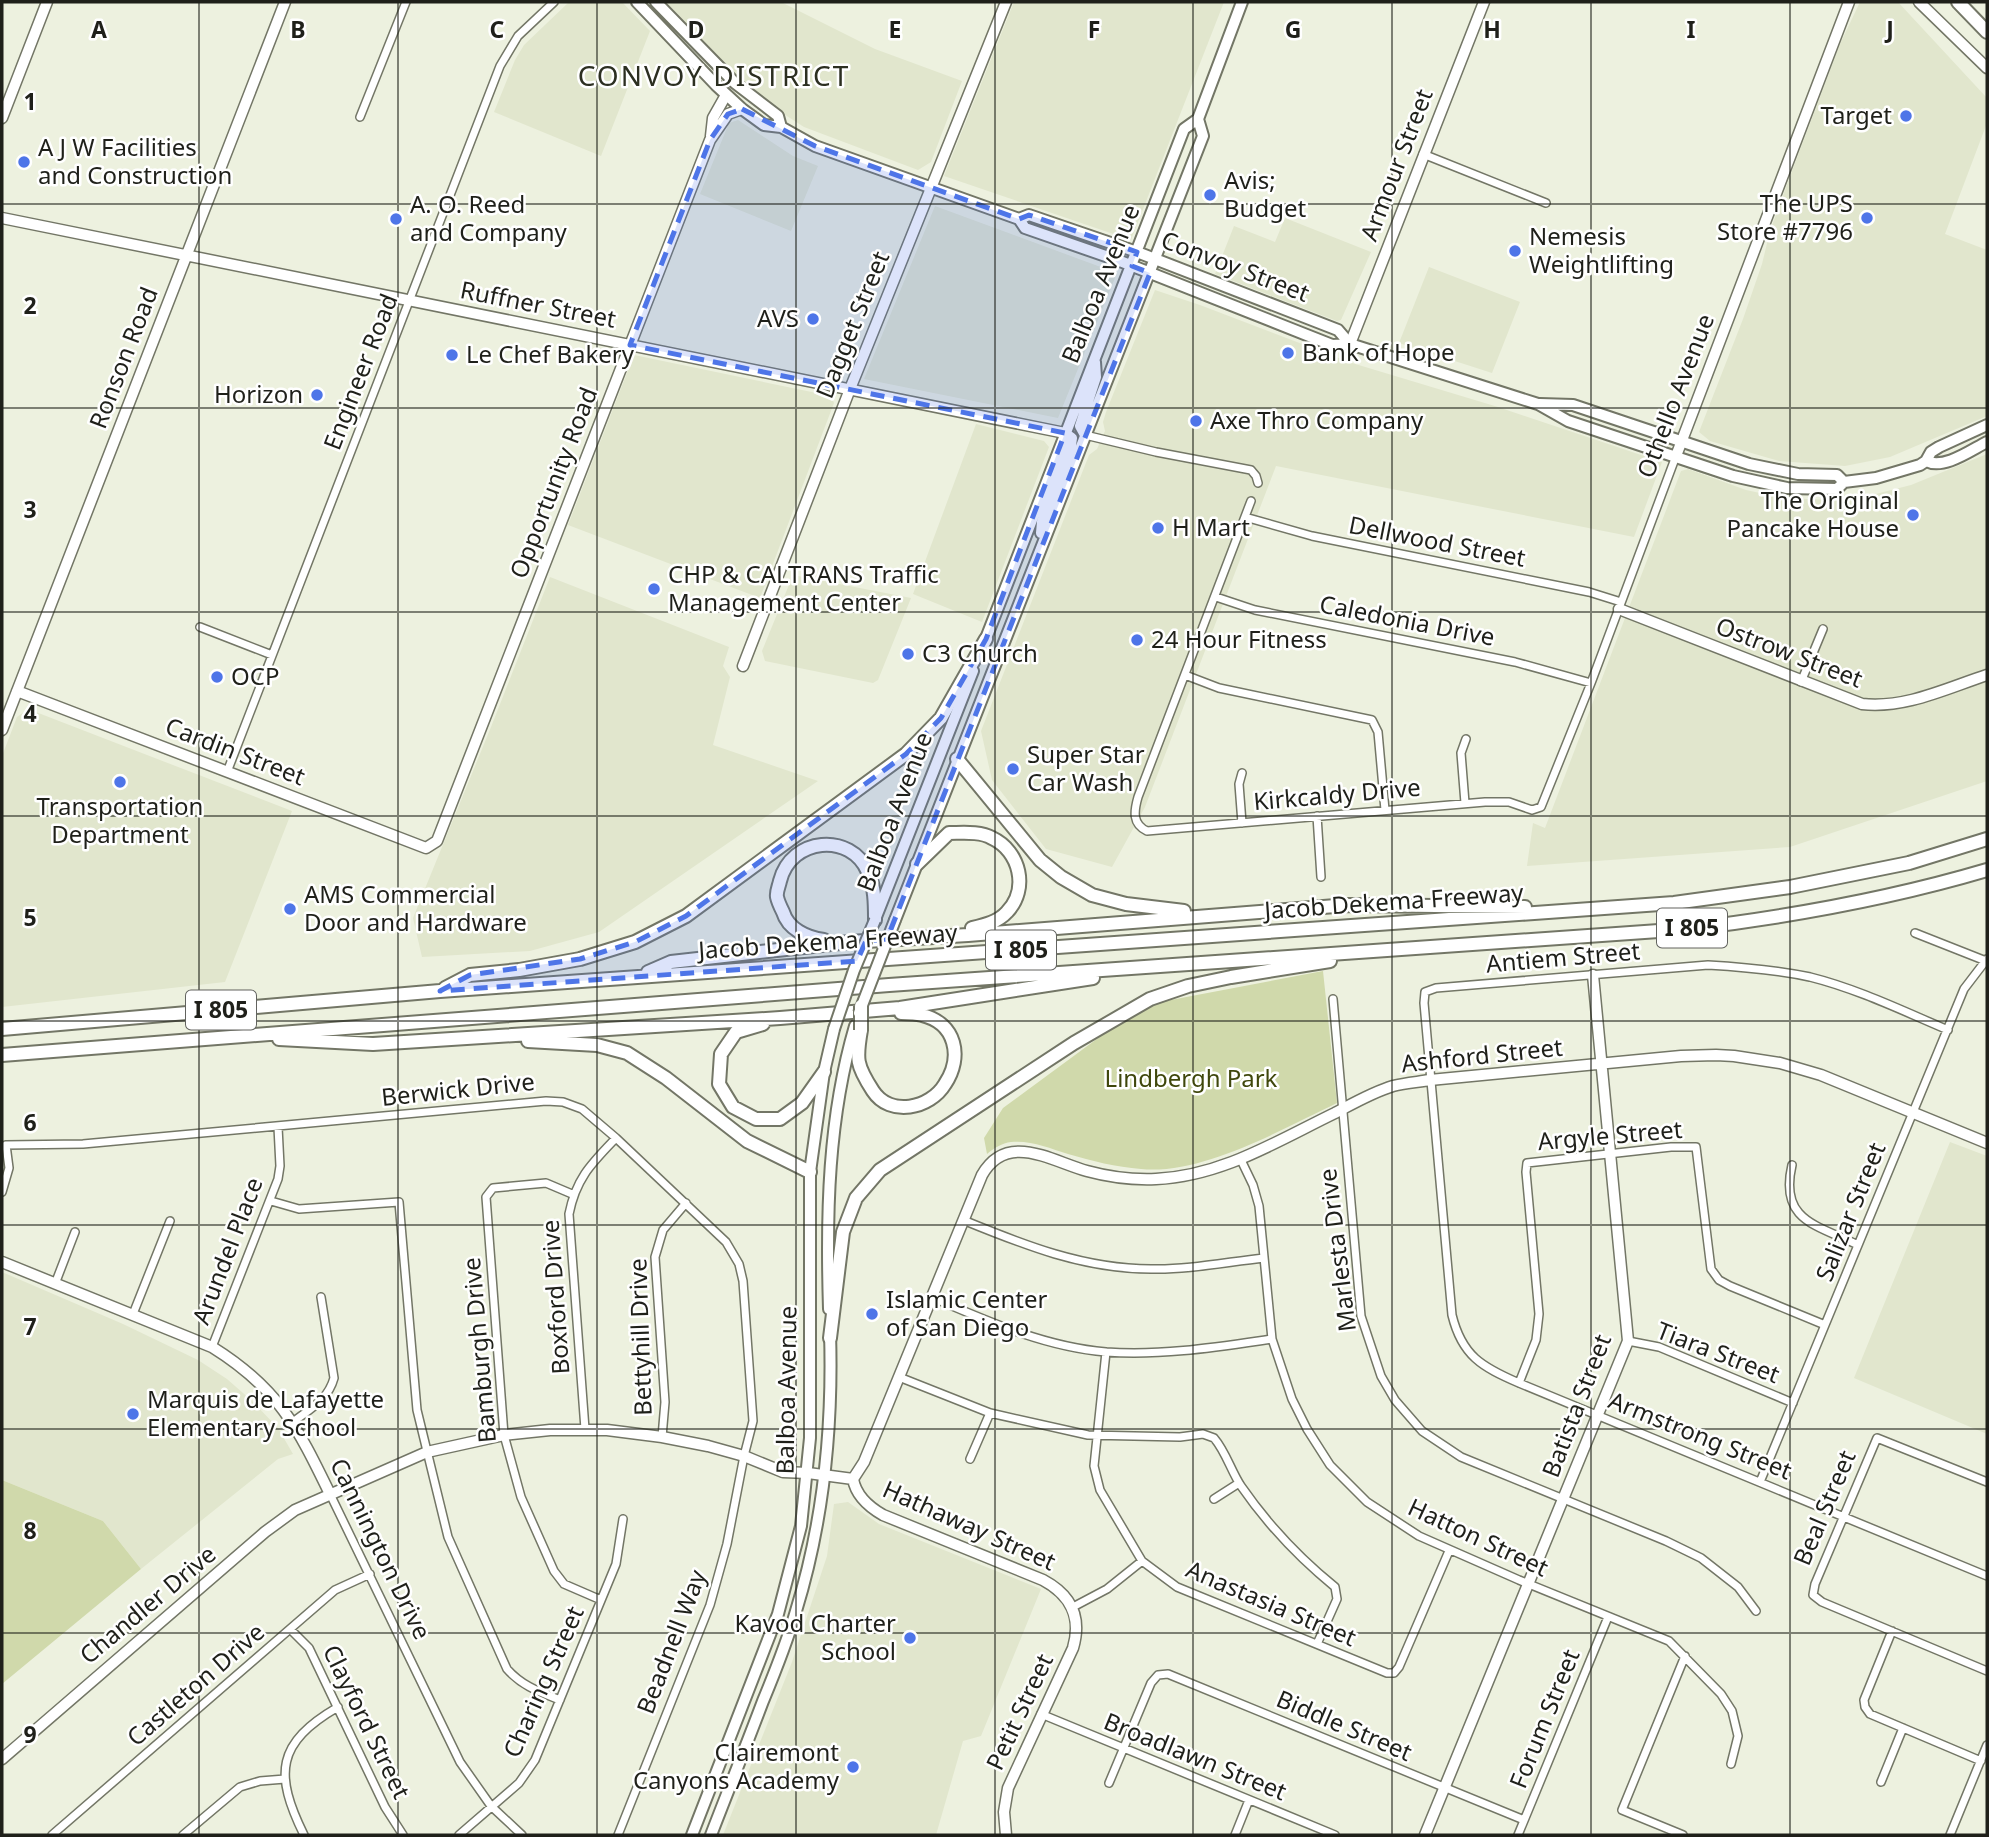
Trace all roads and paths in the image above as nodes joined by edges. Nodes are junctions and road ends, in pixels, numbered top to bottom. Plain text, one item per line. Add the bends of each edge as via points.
1 (47, 2) edge
2 (285, 2) edge
3 (406, 2) edge
4 (554, 2) edge
5 (637, 2) edge
6 (656, 2) edge
7 (1006, 2) edge
8 (1242, 2) edge
9 (1484, 2) edge
10 (1919, 2) edge
11 (1958, 2) edge
12 (1848, 5) edge
13 (1987, 32) edge
14 (1987, 68) edge
15 (726, 95) junction
16 (742, 110) junction
17 (360, 117) dead end
18 (2, 118) edge
19 (1198, 119) junction
20 (780, 122) junction
21 (710, 141) junction
22 (1423, 155) junction
23 (932, 187) junction
24 (1546, 203) dead end
25 (2, 218) edge
26 (1019, 219) junction
27 (1138, 252) junction
28 (186, 255) junction
29 (1156, 259) junction
30 (1132, 265) junction
31 (1150, 273) junction
32 (409, 301) junction
33 (1350, 344) junction
34 (631, 345) junction
35 (1094, 359) junction
36 (850, 389) junction
37 (1538, 404) junction
38 (1987, 425) edge
39 (1065, 433) junction
40 (1085, 435) junction
41 (1681, 440) junction
42 (1987, 442) edge
43 (1676, 456) junction
44 (1926, 461) junction
45 (1818, 474) junction
46 (1759, 482) junction
47 (1844, 482) junction
48 (1258, 483) dead end
49 (1251, 500) dead end
50 (1245, 517) junction
51 (1039, 550) junction
52 (1216, 597) junction
53 (1620, 605) junction
54 (200, 627) dead end
55 (1823, 629) dead end
56 (985, 639) junction
57 (272, 654) junction
58 (743, 666) dead end
59 (1987, 675) edge
60 (1185, 676) junction
61 (1801, 682) junction
62 (1591, 683) junction
63 (17, 691) junction
64 (2, 730) edge
65 (1466, 739) dead end
66 (957, 759) junction
67 (227, 772) junction
68 (1242, 773) dead end
69 (1465, 803) junction
70 (1543, 804) joint
71 (1385, 810) junction
72 (1317, 816) junction
73 (1242, 823) junction
74 (1987, 839) edge
75 (437, 841) joint
76 (917, 864) junction
77 (1987, 870) edge
78 (1321, 877) dead end
79 (1602, 909) junction
80 (1209, 914) junction
81 (874, 920) junction
82 (1915, 933) dead end
83 (932, 936) junction
84 (849, 942) junction
85 (1392, 949) junction
86 (1987, 960) edge
87 (1177, 965) junction
88 (1593, 975) junction
89 (636, 976) junction
90 (440, 990) junction
91 (1424, 992) joint
92 (1333, 999) dead end
93 (867, 1008) junction
94 (780, 1018) junction
95 (858, 1028) junction
96 (2, 1029) edge
97 (1948, 1030) junction
98 (228, 1037) junction
99 (461, 1039) junction
100 (2, 1055) edge
101 (1602, 1064) junction
102 (824, 1072) junction
103 (1430, 1080) junction
104 (1342, 1109) junction
105 (1913, 1112) junction
106 (278, 1127) junction
107 (617, 1138) junction
108 (1987, 1143) edge
109 (1611, 1154) junction
110 (1241, 1160) junction
111 (1791, 1165) dead end
112 (810, 1172) junction
113 (2, 1192) edge
114 (572, 1194) junction
115 (271, 1201) junction
116 (686, 1203) junction
117 (963, 1220) junction
118 (170, 1221) dead end
119 (75, 1232) dead end
120 (1858, 1245) junction
121 (1264, 1258) junction
122 (2, 1262) edge
123 (55, 1284) junction
124 (321, 1297) dead end
125 (931, 1297) junction
126 (133, 1314) junction
127 (1825, 1325) junction
128 (830, 1338) junction
129 (1272, 1339) junction
130 (1628, 1341) junction
131 (212, 1347) junction
132 (1106, 1352) junction
133 (899, 1377) junction
134 (1519, 1383) junction
135 (1793, 1403) junction
136 (990, 1413) junction
137 (1599, 1416) junction
138 (293, 1422) junction
139 (585, 1429) junction
140 (504, 1435) junction
141 (1097, 1436) junction
142 (662, 1437) junction
143 (427, 1452) junction
144 (744, 1456) junction
145 (970, 1458) dead end
146 (808, 1473) junction
147 (825, 1475) junction
148 (853, 1479) junction
149 (1760, 1482) junction
150 (1987, 1482) edge
151 (1239, 1483) junction
152 (330, 1494) junction
153 (1214, 1499) dead end
154 (1563, 1499) junction
155 (1843, 1517) junction
156 (623, 1519) dead end
157 (1449, 1550) junction
158 (1142, 1562) junction
159 (370, 1574) junction
160 (1987, 1576) edge
161 (1529, 1584) junction
162 (601, 1600) junction
163 (1073, 1607) junction
164 (1756, 1611) dead end
165 (1608, 1617) junction
166 (289, 1629) junction
167 (1892, 1631) junction
168 (1317, 1644) junction
169 (1685, 1656) junction
170 (1987, 1671) edge
171 (560, 1700) junction
172 (338, 1707) junction
173 (1041, 1714) junction
174 (1903, 1728) junction
175 (1987, 1745) edge
176 (1123, 1748) junction
177 (2, 1759) edge
178 (1981, 1761) junction
179 (1731, 1764) dead end
180 (285, 1779) junction
181 (1881, 1782) dead end
182 (1109, 1783) dead end
183 (1444, 1788) junction
184 (1249, 1800) junction
185 (491, 1806) junction
186 (1524, 1820) junction
187 (52, 1835) edge
188 (183, 1835) edge
189 (304, 1835) edge
190 (403, 1835) edge
191 (459, 1835) edge
192 (522, 1835) edge
193 (618, 1835) edge
194 (692, 1835) edge
195 (711, 1835) edge
196 (1006, 1835) edge
197 (1235, 1835) edge
198 (1335, 1835) edge
199 (1425, 1835) edge
200 (1518, 1835) edge
201 (1683, 1835) edge
202 (1951, 1835) edge

1 - 18 street
2 - 28 street, Ronson Road
3 - 17 street
4 - 32 street, Engineer Road via 522,32 501,64
5 - 15 main road, Convoy Street
6 - 20 main road, Convoy Street
7 - 23 street, Dagget Street
8 - 19 main road, Balboa Avenue
9 - 22 street, Armour Street
10 - 14 street
11 - 13 highway
12 - 41 street, Othello Avenue
15 - 16 main road, Convoy Street
15 - 20 main road via 736,93 770,120
15 - 21 street via 713,118
16 - 20 main road, Convoy Street via 764,125
16 - 21 street via 728,114
19 - 27 main road, Balboa Avenue via 1184,129
19 - 29 main road, Balboa Avenue via 1203,136
20 - 23 main road, Convoy Street via 815,146
21 - 34 street, Opportunity Road
22 - 24 street
22 - 33 street, Armour Street
23 - 26 main road, Convoy Street
23 - 36 street, Dagget Street
25 - 28 street, Ruffner Street
26 - 27 main road, Convoy Street via 1029,215
26 - 30 main road, Convoy Street via 1025,228
27 - 29 main road, Convoy Street
27 - 30 main road, Balboa Avenue
28 - 32 street, Ruffner Street
28 - 63 street, Ronson Road
29 - 31 main road, Balboa Avenue
29 - 33 main road, Convoy Street via 1338,330
30 - 31 main road, Convoy Street
30 - 35 main road, Balboa Avenue
31 - 33 main road, Convoy Street via 1332,345
31 - 40 main road, Balboa Avenue
32 - 34 street, Ruffner Street
32 - 57 street, Engineer Road
33 - 37 main road, Convoy Street
34 - 36 street, Ruffner Street
34 - 75 street, Opportunity Road
35 - 39 main road, Balboa Avenue
35 - 40 main road via 1097,377 1080,426
36 - 39 street, Ruffner Street
36 - 58 street, Dagget Street
37 - 41 main road, Convoy Street via 1573,405
37 - 43 main road, Convoy Street via 1568,421
38 - 44 main road, Convoy Street via 1931,452
39 - 51 main road via 1072,438 1071,445 1042,522
39 - 56 main road, Balboa Avenue
40 - 48 street via 1251,470
40 - 51 main road, Balboa Avenue
41 - 43 street, Othello Avenue
41 - 45 main road, Convoy Street via 1749,464
42 - 44 main road, Convoy Street via 1943,463
43 - 46 main road, Convoy Street
43 - 53 street, Othello Avenue
44 - 47 main road, Convoy Street via 1877,478
45 - 46 main road via 1807,483
45 - 47 main road, Convoy Street via 1837,475
46 - 47 main road, Convoy Street via 1818,490 1837,489
49 - 50 street
50 - 52 street
50 - 53 street, Dellwood Street via 1312,537 1590,592
51 - 66 main road, Balboa Avenue
52 - 60 street
52 - 62 street, Caledonia Drive via 1255,610 1515,662
53 - 61 street, Ostrow Street
53 - 62 street, Othello Avenue
54 - 57 street
55 - 61 street
56 - 81 main road, Balboa Avenue
56 - 90 highway via 940,718 906,754 686,916 634,942 591,956 470,975
57 - 67 street, Engineer Road
59 - 61 street, Ostrow Street via 1903,703 1879,706
60 - 71 street via 1219,688 1372,720 1378,732
60 - 73 street, Kirkcaldy Drive via 1138,797 1136,821 1140,828 1154,831
62 - 70 street, Othello Avenue
63 - 64 street, Ronson Road
63 - 67 street, Cardin Street
65 - 69 street via 1461,753
66 - 76 main road, Balboa Avenue
66 - 80 highway via 1040,860 1061,877 1092,895 1126,904
67 - 75 street, Cardin Street via 426,848
68 - 73 street
69 - 70 street, Kirkcaldy Drive via 1509,802 1537,810
69 - 71 street, Kirkcaldy Drive
71 - 72 street, Kirkcaldy Drive
72 - 73 street, Kirkcaldy Drive
72 - 78 street
74 - 79 highway, Jacob Dekema Freeway / I 805 via 1909,863 1790,887
76 - 83 highway via 948,833 967,832 992,837 1010,852 1019,870 1020,890 1008,912 991,924
76 - 93 main road, Balboa Avenue, bridge
77 - 85 highway, Jacob Dekema Freeway / I 805 via 1779,918 1687,929
79 - 80 highway via 1370,903
79 - 89 highway, Jacob Dekema Freeway / I 805
80 - 83 highway
81 - 84 highway via 872,884 856,856 822,844 802,849 784,867 777,895 786,922 812,939
81 - 102 main road, Balboa Avenue, bridge via 834,1029
82 - 86 street
83 - 84 highway
84 - 89 highway via 671,962
85 - 87 highway, Jacob Dekema Freeway / I 805
85 - 128 highway via 1231,977 1150,999 893,1160 866,1184 845,1224
86 - 97 street, Salizar Street via 1964,989
87 - 93 highway via 900,1008
87 - 98 highway, Jacob Dekema Freeway / I 805
88 - 91 street, Antiem Street
88 - 97 street, Antiem Street via 1708,965 1810,977
88 - 101 street, Batista Street
89 - 90 highway, Jacob Dekema Freeway / I 805
90 - 96 highway, Jacob Dekema Freeway / I 805
91 - 103 street, Armstrong Street
92 - 104 street, Marlesta Drive
93 - 94 highway
93 - 95 highway, bridge
93 - 95 highway via 924,1015 944,1026 955,1043 945,1085 926,1102 900,1108 878,1099 860,1072
94 - 99 highway
94 - 102 highway via 736,1032 721,1054 719,1084 733,1107 756,1119 780,1119 802,1104
95 - 128 main road, Balboa Avenue via 840,1083 828,1179
97 - 105 street, Salizar Street
98 - 99 highway via 373,1044
98 - 100 highway, Jacob Dekema Freeway / I 805
99 - 112 highway via 619,1050 666,1078 747,1141
101 - 103 street, Ashford Street
101 - 105 street, Ashford Street via 1716,1055 1780,1063
101 - 109 street, Batista Street
102 - 112 main road, Balboa Avenue
103 - 104 street, Ashford Street via 1394,1086
103 - 134 street, Armstrong Street via 1455,1328 1480,1364
104 - 110 street, Ashford Street
104 - 154 street, Marlesta Drive via 1361,1316 1381,1376 1422,1432 1461,1457
105 - 108 street, Ashford Street
105 - 120 street, Salizar Street
106 - 107 street, Berwick Drive via 546,1101 582,1109
106 - 113 street, Berwick Drive via 83,1144 6,1145 9,1168
106 - 115 street, Arundel Place via 280,1166
107 - 114 street, Boxford Drive via 586,1170
107 - 116 street, Berwick Drive
109 - 127 street, Argyle Street via 1696,1147 1708,1259 1718,1280
109 - 130 street, Batista Street
109 - 134 street, Argyle Street via 1527,1163 1539,1314 1536,1340
110 - 117 street, Ashford Street via 1154,1179 1102,1174 1029,1152 1007,1153 982,1175
110 - 121 street, Hatton Street via 1259,1206
111 - 120 street via 1790,1201 1800,1217
112 - 146 main road, Balboa Avenue
114 - 139 street, Boxford Drive via 569,1214
114 - 140 street, Bamburgh Drive via 546,1183 493,1188 486,1197
115 - 131 street, Arundel Place
115 - 143 street via 299,1209 399,1202 417,1410
116 - 142 street, Bettyhill Drive via 663,1230 655,1257 665,1402
116 - 144 street, Berwick Drive via 726,1242 743,1281 753,1421
117 - 121 street via 1039,1251 1094,1265 1151,1269
117 - 125 street
118 - 126 street
119 - 123 street
120 - 127 street, Salizar Street
121 - 129 street, Hatton Street
122 - 123 street, Cannington Drive
123 - 126 street, Cannington Drive
124 - 138 street via 334,1378 326,1397
125 - 132 street via 1010,1329
125 - 133 street
126 - 131 street, Cannington Drive
127 - 135 street, Salizar Street
128 - 147 main road, Balboa Avenue
129 - 132 street via 1178,1352
129 - 157 street, Hatton Street via 1292,1399 1330,1465 1387,1517
130 - 135 street, Tiara Street via 1659,1347
130 - 137 street, Batista Street
131 - 138 street, Cannington Drive via 239,1364
132 - 141 street, Anastasia Street
133 - 136 street
133 - 148 street
134 - 137 street, Armstrong Street
135 - 149 street, Salizar Street
136 - 141 street
136 - 145 street
137 - 149 street, Armstrong Street
137 - 154 street, Batista Street
138 - 152 street, Cannington Drive
139 - 140 street, Chandler Drive
139 - 142 street, Chandler Drive
140 - 143 street, Chandler Drive
140 - 162 street, Bamburgh Drive via 522,1497 554,1571 564,1584
141 - 151 street via 1203,1434 1214,1438
141 - 158 street, Anastasia Street via 1094,1466 1100,1490
142 - 144 street, Chandler Drive
143 - 152 street, Chandler Drive
143 - 171 street via 449,1537 507,1670 527,1687
144 - 146 street, Chandler Drive via 783,1472
144 - 193 street, Beadnell Way via 710,1605
146 - 147 street, Chandler Drive
146 - 194 main road, Balboa Avenue via 801,1526 778,1614
147 - 148 street, Chandler Drive
147 - 195 main road, Balboa Avenue via 796,1614
148 - 163 street, Hathaway Street via 858,1494 883,1515 1043,1580
149 - 155 street, Armstrong Street
150 - 155 street, Beal Street via 1877,1438
151 - 153 street
151 - 168 street via 1269,1526 1335,1587 1337,1599
152 - 159 street, Cannington Drive
152 - 177 street, Chandler Drive via 295,1510 265,1532
154 - 161 street, Batista Street
154 - 164 street, Marlesta Drive via 1701,1558 1738,1587
155 - 160 street, Armstrong Street
155 - 167 street, Beal Street via 1813,1595
156 - 162 street, Charing Street via 616,1564
157 - 161 street, Hatton Street
157 - 168 street, Anastasia Street via 1394,1673
158 - 163 street
158 - 168 street, Anastasia Street via 1177,1587
159 - 166 street, Castleton Drive via 335,1590
159 - 185 street, Cannington Drive via 460,1762
161 - 165 street, Hatton Street
161 - 183 street, Batista Street
162 - 171 street, Charing Street
163 - 173 street, Petit Street via 1077,1630 1073,1647
165 - 169 street, Hatton Street via 1658,1634
165 - 186 street, Forum Street
166 - 172 street, Clayford Street via 309,1648
166 - 187 street, Castleton Drive
167 - 170 street
167 - 174 street via 1864,1700 1870,1714
169 - 179 street, Hatton Street via 1732,1711 1738,1736
169 - 201 street via 1622,1810
171 - 185 street, Charing Street via 535,1760 519,1783
172 - 180 street via 314,1721 298,1738 285,1767
172 - 190 street, Clayford Street
173 - 176 street, Broadlawn Street
173 - 196 street, Petit Street via 1008,1788
174 - 178 street
174 - 181 street
175 - 178 street
176 - 182 street
176 - 183 street, Biddle Street via 1151,1683 1158,1675 1168,1674
176 - 184 street, Broadlawn Street
178 - 202 street
180 - 188 street via 240,1787
180 - 189 street via 290,1807
183 - 186 street, Biddle Street
183 - 199 street, Batista Street
184 - 197 street
184 - 198 street, Broadlawn Street
185 - 191 street, Charing Street
185 - 192 street, Cannington Drive
186 - 200 street, Forum Street

